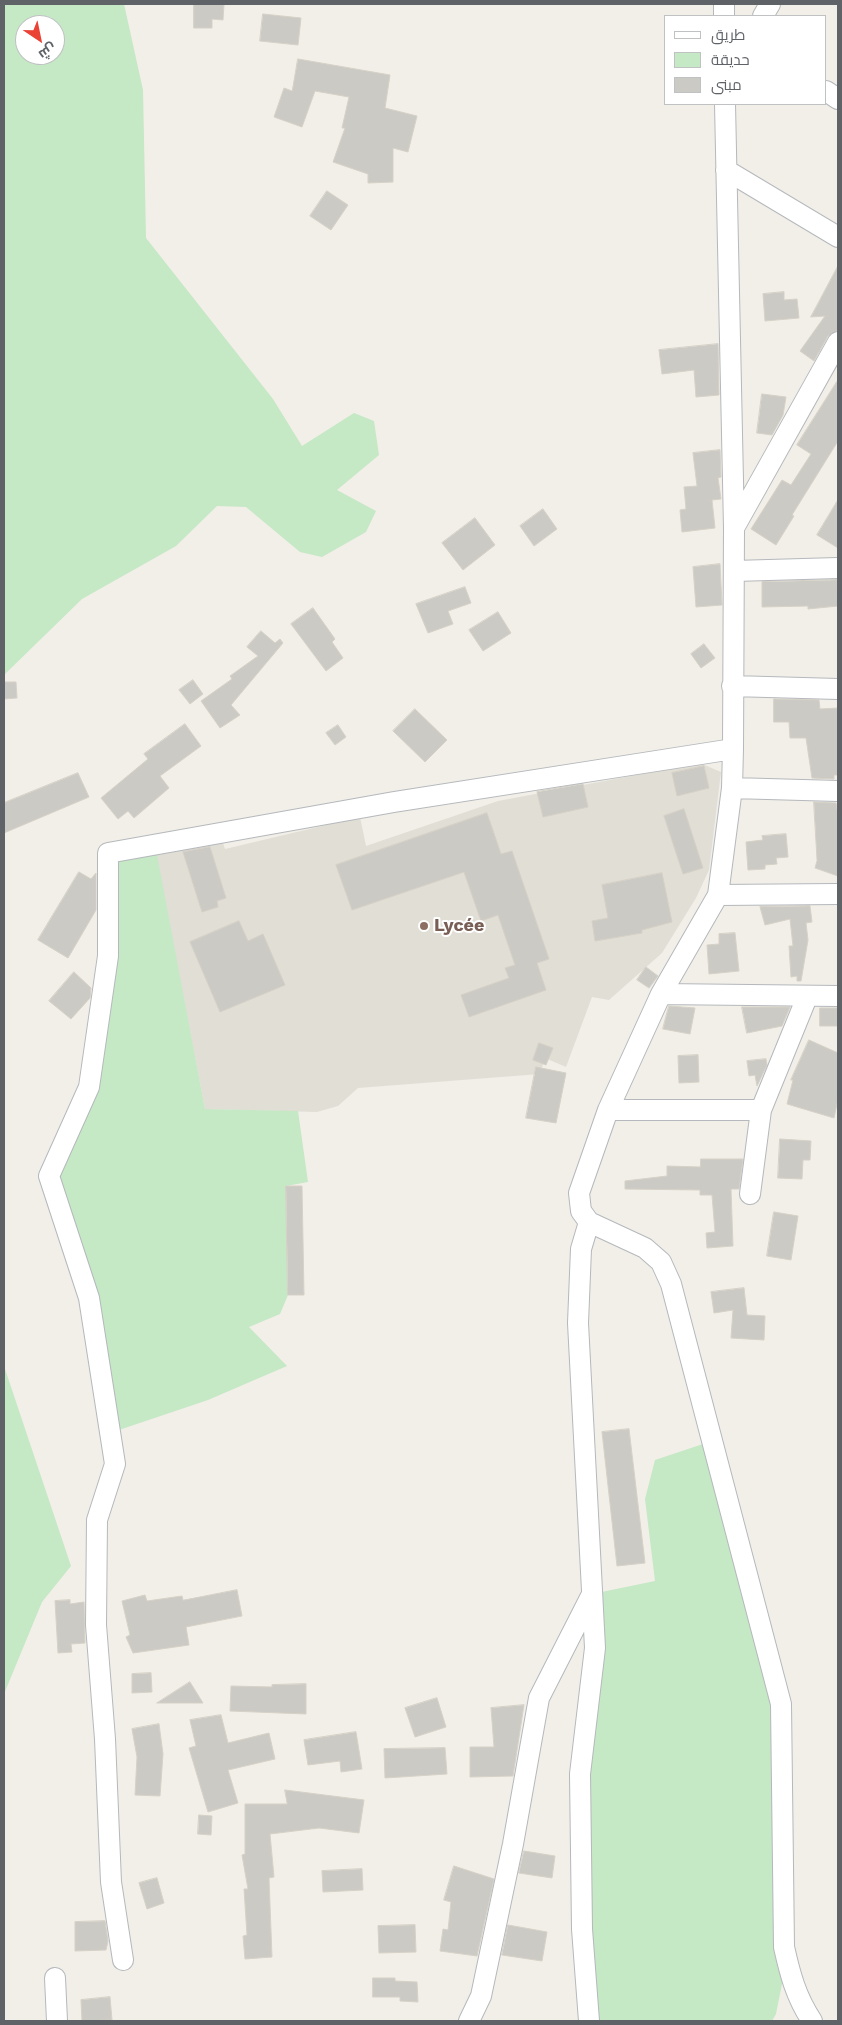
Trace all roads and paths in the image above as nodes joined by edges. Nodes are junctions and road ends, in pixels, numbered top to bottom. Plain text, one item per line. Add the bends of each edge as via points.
1 (770, 4) edge
2 (764, 15) edge
3 (827, 91) edge
4 (838, 99) edge
5 (725, 105) edge
6 (726, 170) junction
7 (838, 237) edge
8 (838, 342) edge
9 (734, 528) junction
10 (838, 568) edge
11 (734, 571) junction
12 (732, 686) junction
13 (838, 688) edge
14 (733, 749) junction
15 (732, 788) junction
16 (838, 791) edge
17 (838, 894) edge
18 (718, 895) junction
19 (661, 994) junction
20 (838, 996) edge
21 (807, 997) junction
22 (608, 1110) junction
23 (761, 1110) junction
24 (750, 1194) dead end
25 (589, 1222) junction
26 (592, 1594) junction
27 (123, 1960) dead end
28 (55, 1978) dead end
29 (468, 2019) edge
30 (57, 2021) edge
31 (590, 2021) edge
32 (812, 2021) edge

1 - 2 street
3 - 4 street
5 - 6 street
6 - 7 street
6 - 9 street
8 - 9 street
9 - 11 street
10 - 11 street
11 - 12 street
12 - 13 street
12 - 14 street
14 - 15 street
14 - 27 street via 394,802 108,853 108,956 89,1087 48,1176 89,1298 115,1464 97,1520 96,1625 111,1882
15 - 16 street
15 - 18 street
17 - 18 street
18 - 19 street
19 - 21 street
19 - 22 street
20 - 21 street
21 - 23 street
22 - 23 street
22 - 25 street via 579,1193 581,1211
23 - 24 street
25 - 26 street via 581,1249 578,1322
25 - 32 street via 645,1248 661,1262 671,1284 781,1704 784,1946 791,1979
26 - 29 street via 539,1698 481,1996
26 - 31 street via 595,1648 580,1774 582,1929
28 - 30 street

